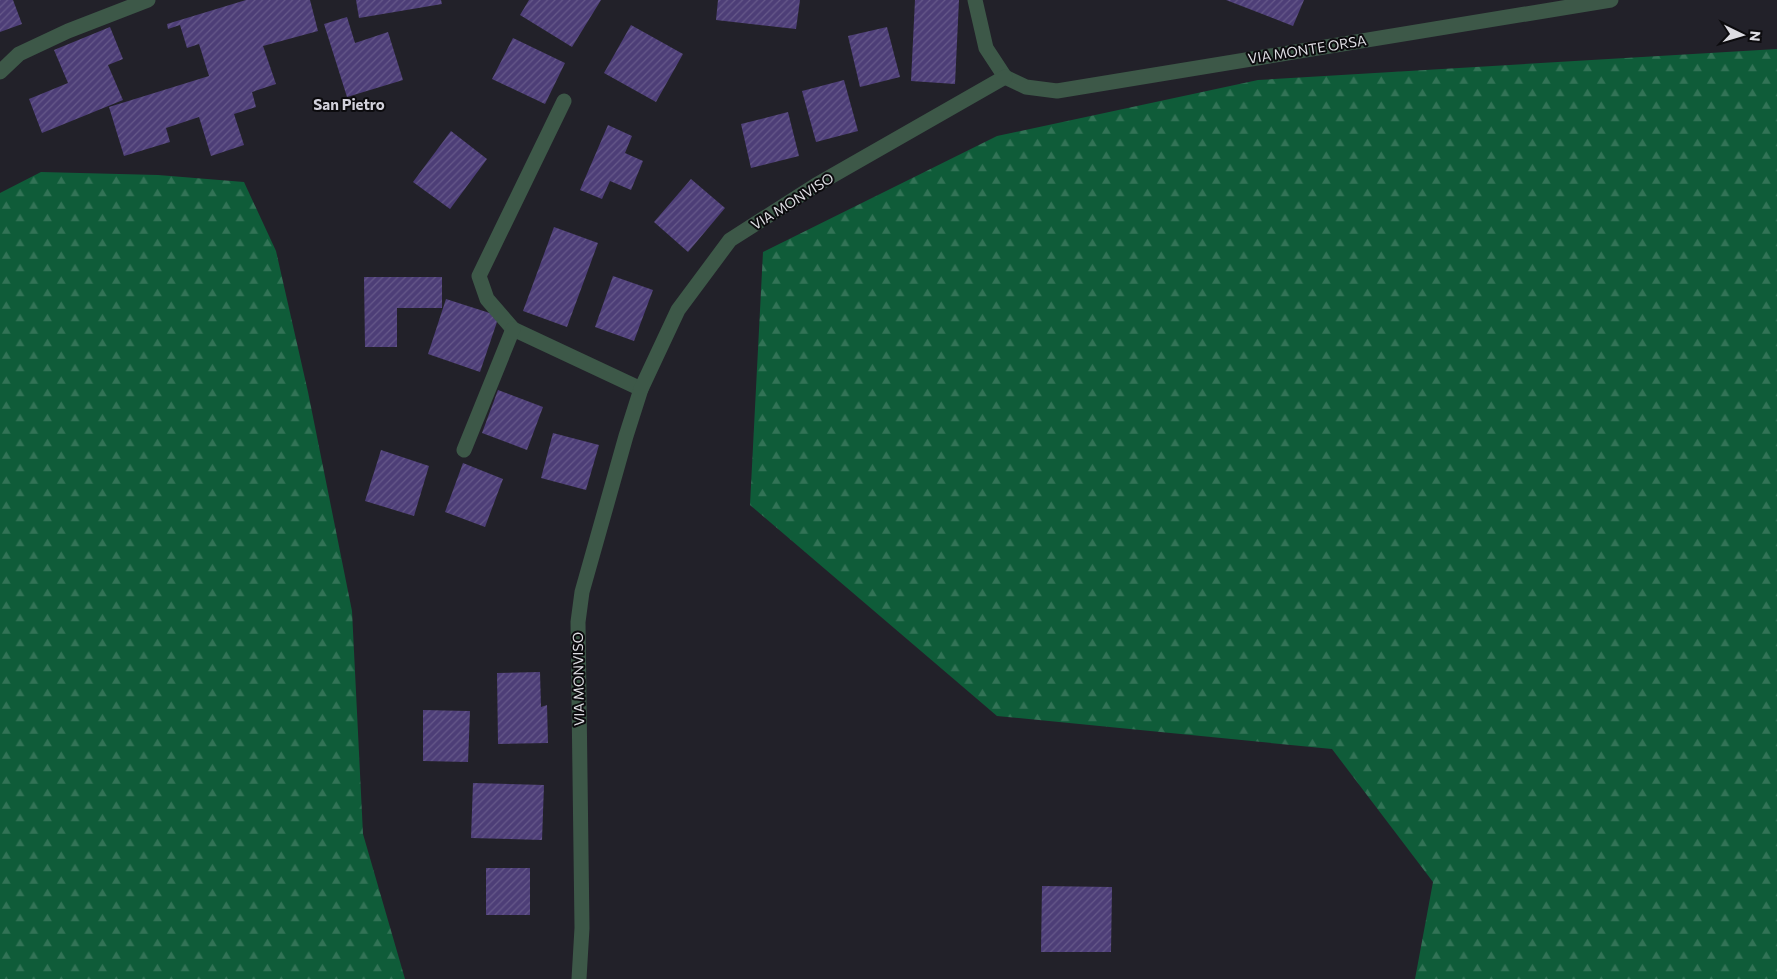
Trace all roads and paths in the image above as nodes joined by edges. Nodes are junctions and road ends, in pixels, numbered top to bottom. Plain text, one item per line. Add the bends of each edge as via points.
1 (148, 0) edge
2 (975, 0) edge
3 (1611, 0) edge
4 (0, 72) edge
5 (1004, 76) junction
6 (564, 101) dead end
7 (513, 329) junction
8 (641, 389) junction
9 (464, 450) dead end
10 (579, 979) edge

1 - 4 street via 19,54
2 - 5 street via 986,48
3 - 5 street, VIA MONTE ORSA via 1057,90 1026,86
5 - 8 street, VIA MONVISO via 816,185 730,240 678,310
6 - 7 street via 479,276 487,299
7 - 8 street
7 - 9 street
8 - 10 street, VIA MONVISO via 582,592 578,622 582,928

